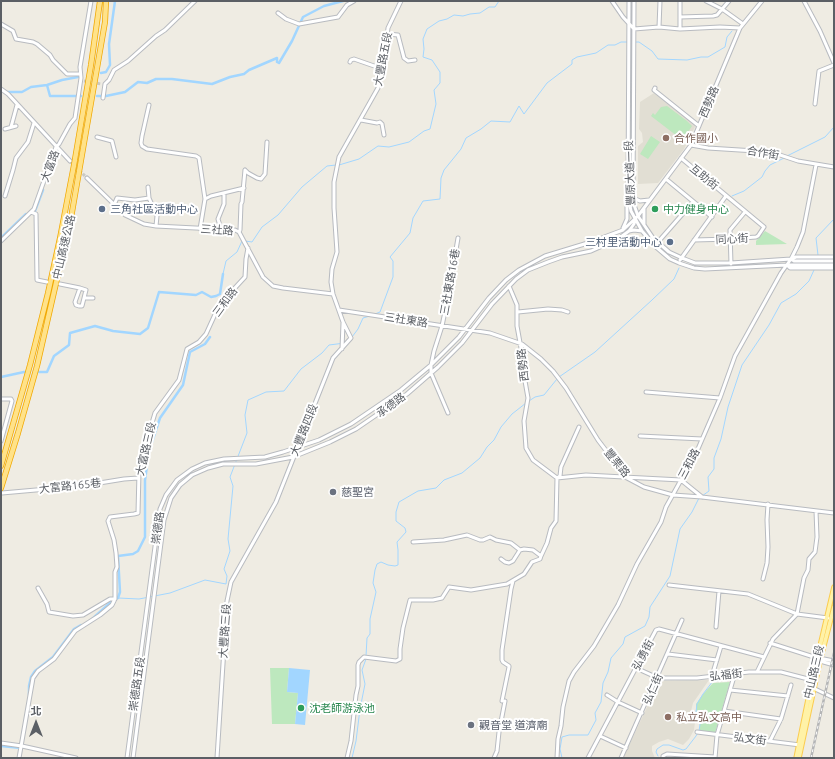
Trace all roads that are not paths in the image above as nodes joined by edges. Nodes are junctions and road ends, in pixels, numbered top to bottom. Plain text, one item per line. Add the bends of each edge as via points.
1 (91, 1) edge
2 (100, 1) edge
3 (106, 1) edge
4 (109, 1) edge
5 (195, 1) edge
6 (354, 1) edge
7 (401, 1) edge
8 (612, 1) edge
9 (629, 1) edge
10 (634, 1) edge
11 (660, 1) edge
12 (680, 1) edge
13 (706, 1) edge
14 (729, 1) edge
15 (762, 1) edge
16 (804, 1) edge
17 (722, 9) junction
18 (278, 13) dead end
19 (680, 18) junction
20 (105, 22) junction
21 (629, 23) junction
22 (1, 24) edge
23 (743, 24) junction
24 (659, 28) junction
25 (740, 28) junction
26 (634, 29) junction
27 (680, 29) junction
28 (387, 34) junction
29 (416, 60) dead end
30 (350, 62) dead end
31 (834, 64) edge
32 (383, 68) junction
33 (80, 74) junction
34 (655, 88) dead end
35 (1, 89) edge
36 (104, 98) dead end
37 (815, 104) dead end
38 (17, 105) junction
39 (150, 105) dead end
40 (361, 120) junction
41 (34, 123) junction
42 (16, 126) dead end
43 (700, 126) junction
44 (11, 127) junction
45 (5, 129) dead end
46 (384, 135) dead end
47 (97, 137) dead end
48 (267, 142) dead end
49 (691, 145) junction
50 (56, 147) junction
51 (116, 157) dead end
52 (340, 157) joint
53 (681, 158) junction
54 (70, 161) tunnel mouth
55 (816, 164) junction
56 (834, 167) edge
57 (87, 178) tunnel mouth
58 (666, 179) junction
59 (148, 187) dead end
60 (244, 188) junction
61 (224, 193) junction
62 (628, 195) junction
63 (5, 196) dead end
64 (726, 196) junction
65 (149, 198) junction
66 (633, 198) junction
67 (205, 199) junction
68 (649, 200) junction
69 (693, 202) junction
70 (114, 205) junction
71 (644, 208) junction
72 (31, 212) junction
73 (745, 212) junction
74 (712, 216) junction
75 (637, 217) junction
76 (156, 226) junction
77 (644, 226) junction
78 (764, 227) joint
79 (200, 229) junction
80 (222, 229) junction
81 (629, 231) junction
82 (642, 231) junction
83 (239, 232) junction
84 (619, 232) junction
85 (458, 238) dead end
86 (731, 239) junction
87 (694, 240) junction
88 (1, 241) edge
89 (658, 242) junction
90 (248, 248) junction
91 (834, 257) edge
92 (682, 258) junction
93 (791, 260) junction
94 (834, 261) edge
95 (678, 263) junction
96 (731, 263) junction
97 (814, 263) junction
98 (787, 265) junction
99 (834, 265) edge
100 (732, 268) junction
101 (834, 268) edge
102 (47, 282) dead end
103 (60, 284) dead end
104 (509, 286) junction
105 (80, 288) junction
106 (333, 294) junction
107 (85, 298) junction
108 (93, 298) dead end
109 (339, 310) junction
110 (518, 312) junction
111 (568, 312) dead end
112 (343, 322) junction
113 (442, 326) junction
114 (466, 329) junction
115 (472, 330) junction
116 (522, 344) junction
117 (187, 349) joint
118 (342, 349) junction
119 (431, 365) junction
120 (431, 371) junction
121 (646, 392) dead end
122 (720, 398) junction
123 (1, 399) edge
124 (448, 413) dead end
125 (579, 427) dead end
126 (640, 436) dead end
127 (702, 439) junction
128 (1, 440) edge
129 (296, 448) junction
130 (293, 457) junction
131 (1, 466) edge
132 (138, 478) junction
133 (557, 478) junction
134 (627, 478) junction
135 (681, 480) junction
136 (2, 490) edge
137 (673, 495) junction
138 (702, 497) junction
139 (768, 504) junction
140 (816, 511) junction
141 (834, 513) edge
142 (270, 514) joint
143 (413, 542) dead end
144 (520, 550) junction
145 (541, 556) junction
146 (501, 559) dead end
147 (763, 579) dead end
148 (513, 581) junction
149 (669, 584) dead end
150 (834, 587) edge
151 (38, 588) dead end
152 (719, 591) junction
153 (115, 599) junction
154 (834, 607) edge
155 (146, 611) joint
156 (152, 612) joint
157 (798, 614) junction
158 (829, 618) junction
159 (682, 620) dead end
160 (716, 627) dead end
161 (677, 634) junction
162 (770, 643) junction
163 (721, 646) junction
164 (668, 654) junction
165 (764, 657) junction
166 (820, 659) junction
167 (717, 660) junction
168 (834, 660) edge
169 (834, 665) edge
170 (636, 668) junction
171 (757, 672) junction
172 (735, 673) junction
173 (712, 676) junction
174 (658, 678) junction
175 (812, 680) junction
176 (816, 681) junction
177 (791, 685) dead end
178 (815, 689) junction
179 (730, 690) junction
180 (607, 695) dead end
181 (788, 696) junction
182 (834, 698) edge
183 (618, 702) junction
184 (724, 711) junction
185 (642, 713) junction
186 (781, 719) junction
187 (698, 732) dead end
188 (717, 735) junction
189 (600, 736) junction
190 (770, 741) junction
191 (1, 743) edge
192 (800, 745) junction
193 (22, 746) junction
194 (626, 748) junction
195 (19, 758) edge
196 (76, 758) edge
197 (127, 758) edge
198 (133, 758) edge
199 (217, 758) edge
200 (347, 758) edge
201 (494, 758) edge
202 (557, 758) edge
203 (588, 758) edge
204 (621, 758) edge
205 (663, 758) edge
206 (715, 758) edge
207 (796, 758) edge
208 (799, 758) edge

1 - 33 street, 大富路
2 - 131 highway, 中山高速公路 via 60,238 30,365
3 - 20 highway, 中山高速公路
4 - 20 highway
5 - 36 street via 165,30 114,70 109,80 103,84
6 - 18 street via 347,5 338,17 299,24
7 - 28 street, 大豐路五段
8 - 21 street
9 - 21 street, 豐原大道一段
10 - 26 street, 豐原大道一段
11 - 24 street
12 - 19 street
13 - 17 street
14 - 17 street
15 - 23 street, 西勢路
16 - 31 street
17 - 19 street via 718,15
17 - 23 street
19 - 27 street
20 - 136 highway, 中山高速公路 via 71,218 37,366
21 - 26 street
21 - 62 street, 豐原大道一段
22 - 33 street via 12,29 16,39 37,44 67,74
23 - 25 street, 西勢路
24 - 26 street
24 - 27 street
25 - 27 street
25 - 43 street, 西勢路
26 - 66 street, 豐原大道一段
28 - 29 street via 398,35 404,58 408,61
28 - 32 street, 大豐路五段
30 - 32 street via 354,59
31 - 37 street via 819,71
32 - 40 street, 大豐路五段 via 378,88
33 - 50 street, 大富路 via 82,81 76,118
34 - 43 street via 654,90
35 - 38 street
38 - 41 street
38 - 44 street
39 - 67 street via 142,146 199,158
40 - 46 street via 380,122
40 - 52 street, 大豐路五段
41 - 50 street
41 - 63 street via 28,142 16,158
42 - 44 street
43 - 49 street, 西勢路
44 - 45 street
47 - 51 street via 112,140
48 - 60 street via 266,174 261,179 245,170
49 - 53 street, 西勢路
49 - 55 street, 合作街 via 771,152
50 - 54 street
50 - 72 street, 大富路
52 - 106 street, 大豐路四段 via 333,195 337,245 331,275
53 - 58 street, 西勢路
53 - 64 street, 互助街
55 - 56 street, 合作街
55 - 93 street, 三和路 via 803,232
57 - 70 street, 三社路
58 - 68 street, 西勢路
58 - 69 street
59 - 65 street
60 - 61 street
60 - 83 street
61 - 67 street
61 - 80 street via 224,204 218,219
62 - 75 street, 豐原大道一段 via 631,211
62 - 84 street via 625,224
64 - 73 street, 互助街
64 - 74 street
65 - 70 street via 117,198
65 - 76 street via 157,216
66 - 68 street via 640,201
66 - 75 street, 豐原大道一段
67 - 79 street
68 - 71 street, 西勢路
69 - 74 street
69 - 89 street
70 - 76 street, 三社路 via 125,215 144,224
71 - 75 street, 西勢路
71 - 77 street
72 - 88 street, 大富路
72 - 102 street via 36,214 37,280
73 - 78 street, 互助街
73 - 86 street via 730,230
74 - 87 street
75 - 77 street, 豐原大道一段
75 - 81 street, 西勢路
75 - 82 street, 豐原大道一段
75 - 84 street, 西勢路
76 - 79 street, 三社路
77 - 89 street, 豐原大道一段
78 - 86 street, 同心街 via 756,237
79 - 80 street, 三社路
80 - 83 street, 三社路
81 - 82 street
81 - 104 street, 西勢路 via 591,251 562,257 528,270
82 - 95 street, 豐原大道一段 via 661,252
83 - 90 street, 三社路
84 - 114 street, 西勢路 via 545,256 519,270 489,298
85 - 113 street, 三社東路16巷
86 - 87 street, 同心街
86 - 96 street
87 - 92 street
89 - 92 street, 豐原大道一段 via 669,252
90 - 106 street, 三社路 via 264,277 273,286
90 - 117 street, 三和路 via 246,277 217,310 206,334
91 - 93 street, 豐原大道一段 via 796,257
92 - 95 street
92 - 96 street, 豐原大道一段 via 695,263
93 - 96 street, 豐原大道一段
93 - 97 street, 豐原大道一段
93 - 98 street, 三和路
94 - 97 street
95 - 100 street, 豐原大道一段 via 694,268
96 - 100 street
97 - 98 street, 豐原大道一段
97 - 99 street
98 - 100 street, 豐原大道一段
98 - 101 street, 豐原大道一段 via 790,268
98 - 122 street, 三和路 via 735,356
103 - 105 street
104 - 110 street, 西勢路
104 - 115 street, 西勢路
105 - 107 street via 86,290
105 - 107 street via 76,305 82,306
106 - 109 street, 大豐路四段
107 - 108 street
109 - 112 street, 大豐路四段
109 - 113 street, 三社東路
110 - 111 street
110 - 116 street, 西勢路 via 519,340
112 - 118 street, 大豐路四段
112 - 118 street, 大豐路四段 via 351,338
113 - 114 street, 三社東路
113 - 119 street, 三社東路16巷
114 - 115 street, 三社東路
114 - 119 street, 承德路
115 - 116 street, 豐栗路
115 - 120 street, 承德路 via 450,355
116 - 133 street, 西勢路 via 528,398 524,421 526,448 533,460
116 - 134 street, 豐栗路 via 553,371 598,440
117 - 132 street, 大富路三段 via 179,380 155,413
118 - 129 street, 大豐路四段 via 333,358
119 - 120 street, 三社東路16巷
119 - 129 street, 承德路 via 401,390 351,424
120 - 124 street
120 - 130 street, 承德路 via 407,394 356,429
121 - 122 street
122 - 127 street, 三和路
123 - 128 street via 12,401
125 - 133 street
126 - 127 street
127 - 135 street, 三和路 via 691,466
129 - 130 street, 大豐路四段
129 - 155 street, 崇德路 via 265,457 205,463 184,474 171,487 160,509
130 - 142 street, 大豐路四段
130 - 156 street, 崇德路 via 256,464 224,464 192,475 180,485 171,498 164,520
132 - 136 street, 大富路165巷 via 80,486
132 - 153 street, 大富路三段 via 138,513 110,517 108,521 114,540 117,567
133 - 134 street via 586,475
133 - 145 street via 556,521
134 - 135 street
134 - 137 street, 豐栗路 via 644,487
135 - 137 street, 三和路
135 - 138 street
137 - 138 street, 豐栗路
137 - 202 street, 三和路 via 618,604 594,646 569,681
138 - 139 street, 豐栗路
139 - 140 street, 豐栗路
139 - 147 street via 767,563
140 - 141 street, 豐栗路
140 - 157 street via 815,552 809,559
142 - 199 street, 大豐路三段 via 228,590
143 - 144 street via 444,540 467,535 480,540 490,537 512,543
144 - 145 street via 528,548
144 - 146 street via 510,563
145 - 148 street via 532,562 524,574
148 - 200 street via 471,590 449,587 442,598 409,601 400,659 396,661 364,657 359,662 359,681
148 - 201 street via 502,650 502,662 509,666
149 - 152 street
150 - 158 main road, 中山路三段
151 - 153 street via 49,612 66,615 79,616
152 - 157 street via 748,594
152 - 160 street
153 - 193 street via 100,615 75,631 54,659 33,678
154 - 158 main road, 中山路三段
155 - 197 street, 崇德路五段
156 - 198 street, 崇德路五段
157 - 158 street
157 - 162 street
158 - 166 main road, 中山路三段
159 - 161 street, 弘仁街
161 - 163 street, 弘勇街
161 - 164 street, 弘仁街
161 - 170 street, 弘勇街 via 656,630
162 - 165 street
162 - 166 street
163 - 165 street, 弘勇街
163 - 167 street
164 - 167 street
164 - 174 street, 弘仁街
165 - 171 street
166 - 168 street
166 - 169 street
166 - 175 main road, 中山路三段
166 - 176 main road, 中山路三段
167 - 173 street
170 - 174 street, 弘福街
170 - 183 street, 弘勇街
171 - 172 street, 弘福街
171 - 175 street, 弘福街 via 781,672
172 - 173 street, 弘福街
172 - 179 street
173 - 174 street, 弘福街
174 - 185 street, 弘仁街
175 - 176 street, 弘福街
175 - 192 main road, 中山路三段
176 - 178 main road, 中山路三段
177 - 181 street
178 - 182 street
178 - 192 main road, 中山路三段
179 - 181 street
179 - 184 street
180 - 183 street
181 - 186 street
183 - 185 street
183 - 189 street, 弘勇街
184 - 186 street
184 - 188 street
185 - 194 street, 弘仁街
186 - 190 street
187 - 188 street, 弘文街
188 - 190 street, 弘文街
188 - 206 street
189 - 194 street
189 - 203 street, 弘勇街
190 - 192 street, 弘文街
191 - 193 street
192 - 207 main road, 中山路三段
192 - 208 main road, 中山路三段
193 - 195 street
193 - 196 street
194 - 204 street, 弘仁街
205 - 206 street via 667,754

